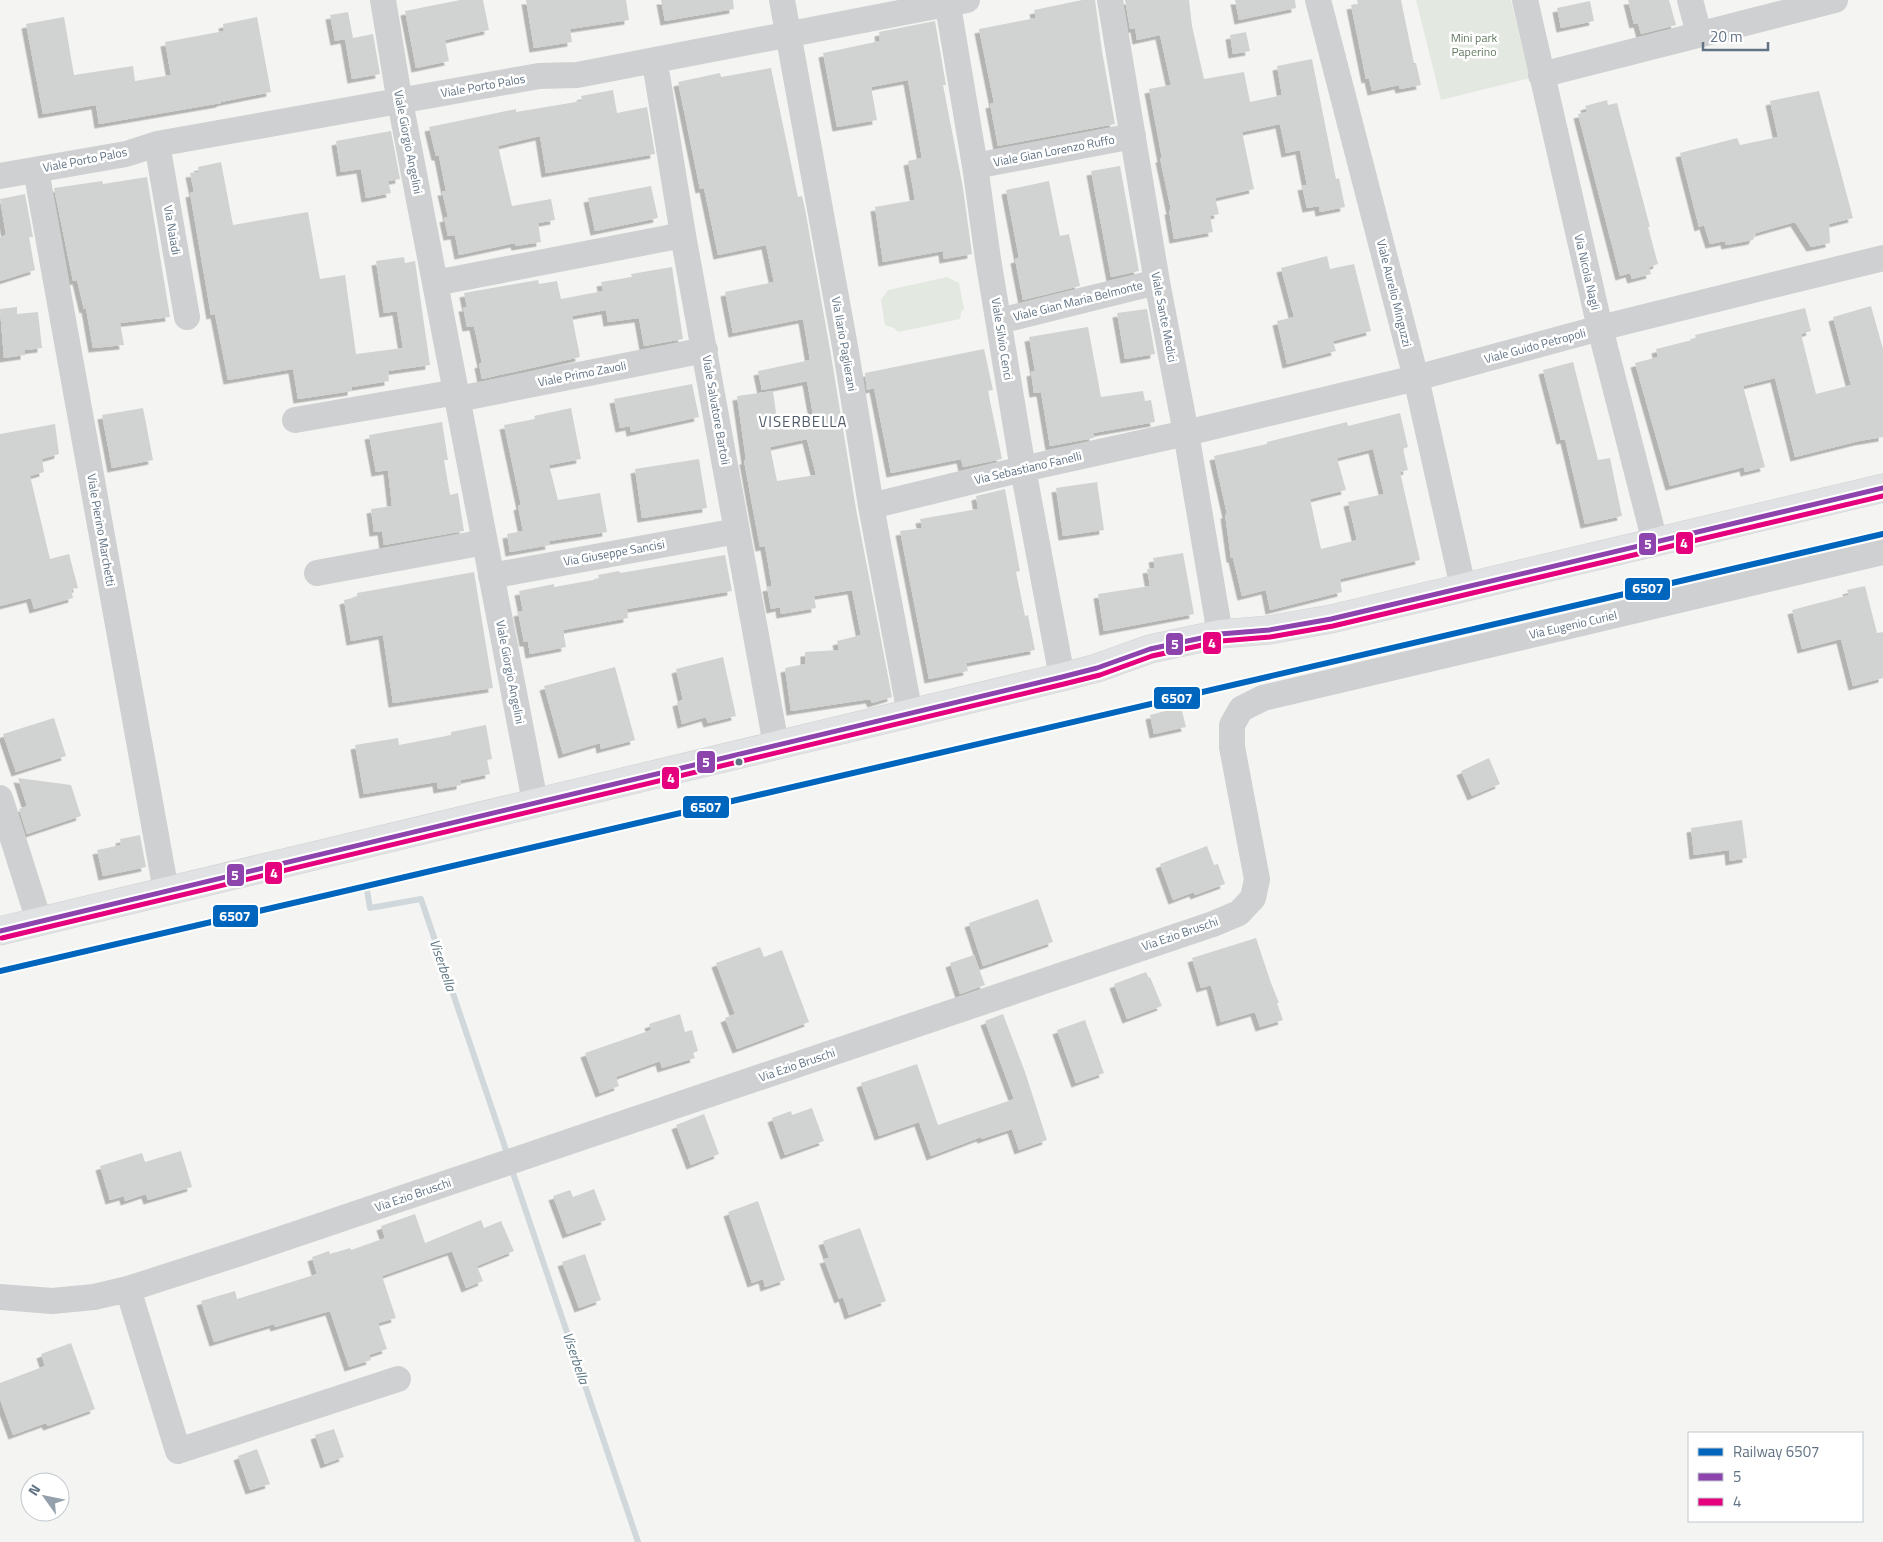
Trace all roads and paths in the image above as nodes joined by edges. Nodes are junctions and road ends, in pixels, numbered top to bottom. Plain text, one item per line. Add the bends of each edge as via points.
1 (383, 0) edge
2 (782, 0) edge
3 (1110, 0) edge
4 (1318, 0) edge
5 (1525, 0) edge
6 (1690, 0) edge
7 (1836, 0) edge
8 (954, 1) edge
9 (1759, 9) edge
10 (787, 34) junction
11 (1699, 34) junction
12 (1541, 75) junction
13 (657, 76) dead end
14 (400, 100) junction
15 (1133, 136) junction
16 (157, 144) junction
17 (975, 166) junction
18 (36, 170) junction
19 (0, 176) edge
20 (683, 235) junction
21 (1883, 258) edge
22 (1157, 282) junction
23 (435, 283) junction
24 (187, 317) dead end
25 (999, 321) junction
26 (1600, 328) junction
27 (705, 350) junction
28 (1416, 378) junction
29 (458, 396) junction
30 (295, 420) dead end
31 (1186, 432) junction
32 (1023, 469) junction
33 (1883, 488) edge
34 (871, 506) junction
35 (737, 531) junction
36 (485, 542) junction
37 (1655, 542) junction
38 (1883, 552) edge
39 (317, 573) dead end
40 (491, 576) junction
41 (1463, 587) junction
42 (1220, 634) junction
43 (1062, 678) junction
44 (1263, 698) joint
45 (910, 714) junction
46 (776, 745) junction
47 (0, 798) edge
48 (535, 802) junction
49 (166, 891) junction
50 (39, 921) junction
51 (0, 931) edge
52 (128, 1288) junction
53 (0, 1297) edge
54 (398, 1379) dead end

1 - 14 street, Viale Giorgio Angelini
2 - 10 street, Via Ilario Paglierani
3 - 15 street, Viale Sante Medici
4 - 28 street, Viale Aurelio Minguzzi
5 - 12 street, Via Nicola Nagli
6 - 11 street
7 - 9 street
8 - 10 street, Viale Porto Palos
8 - 17 street, Viale Silvio Cenci
9 - 11 street
10 - 14 street, Viale Porto Palos via 577,75 539,76
10 - 34 street, Via Ilario Paglierani
11 - 12 street
12 - 26 street, Via Nicola Nagli
13 - 20 street, Viale Salvatore Bartoli
14 - 16 street, Viale Porto Palos
14 - 23 street, Viale Giorgio Angelini
15 - 17 street, Viale Gian Lorenzo Ruffo
15 - 22 street, Viale Sante Medici
16 - 18 street, Viale Porto Palos via 126,154
16 - 24 street, Via Naiadi
17 - 25 street, Viale Silvio Cenci
18 - 19 street, Viale Porto Palos
18 - 49 street, Viale Pierino Marchetti
20 - 23 street
20 - 27 street, Viale Salvatore Bartoli
21 - 26 street, Viale Guido Petropoli
22 - 25 street, Viale Gian Maria Belmonte
22 - 31 street, Viale Sante Medici
23 - 29 street, Viale Giorgio Angelini
25 - 32 street, Viale Silvio Cenci
26 - 28 street, Viale Guido Petropoli
26 - 37 street, Via Nicola Nagli
27 - 29 street, Viale Primo Zavoli
27 - 35 street, Viale Salvatore Bartoli
28 - 31 street, Viale Guido Petropoli
28 - 41 street, Viale Aurelio Minguzzi
29 - 30 street
29 - 36 street, Viale Giorgio Angelini
31 - 32 street, Via Sebastiano Fanelli
31 - 42 street, Viale Sante Medici
32 - 34 street, Via Sebastiano Fanelli
32 - 43 street, Viale Silvio Cenci
33 - 37 street
34 - 45 street, Via Ilario Paglierani
35 - 40 street, Via Giuseppe Sancisi
35 - 46 street, Viale Salvatore Bartoli
36 - 39 street
36 - 40 street, Viale Giorgio Angelini
37 - 41 street
38 - 44 street, Via Eugenio Curiel
40 - 48 street, Viale Giorgio Angelini
41 - 42 street via 1331,619 1269,630
42 - 43 street via 1150,649
43 - 45 street
44 - 52 street, Via Ezio Bruschi via 1241,709 1232,725 1232,747 1256,879 1253,898 1239,913 259,1247
45 - 46 street
46 - 48 street
47 - 50 street
48 - 49 street
49 - 50 street
50 - 51 street
52 - 53 street, Via Ezio Bruschi via 94,1298
52 - 54 street via 178,1451

